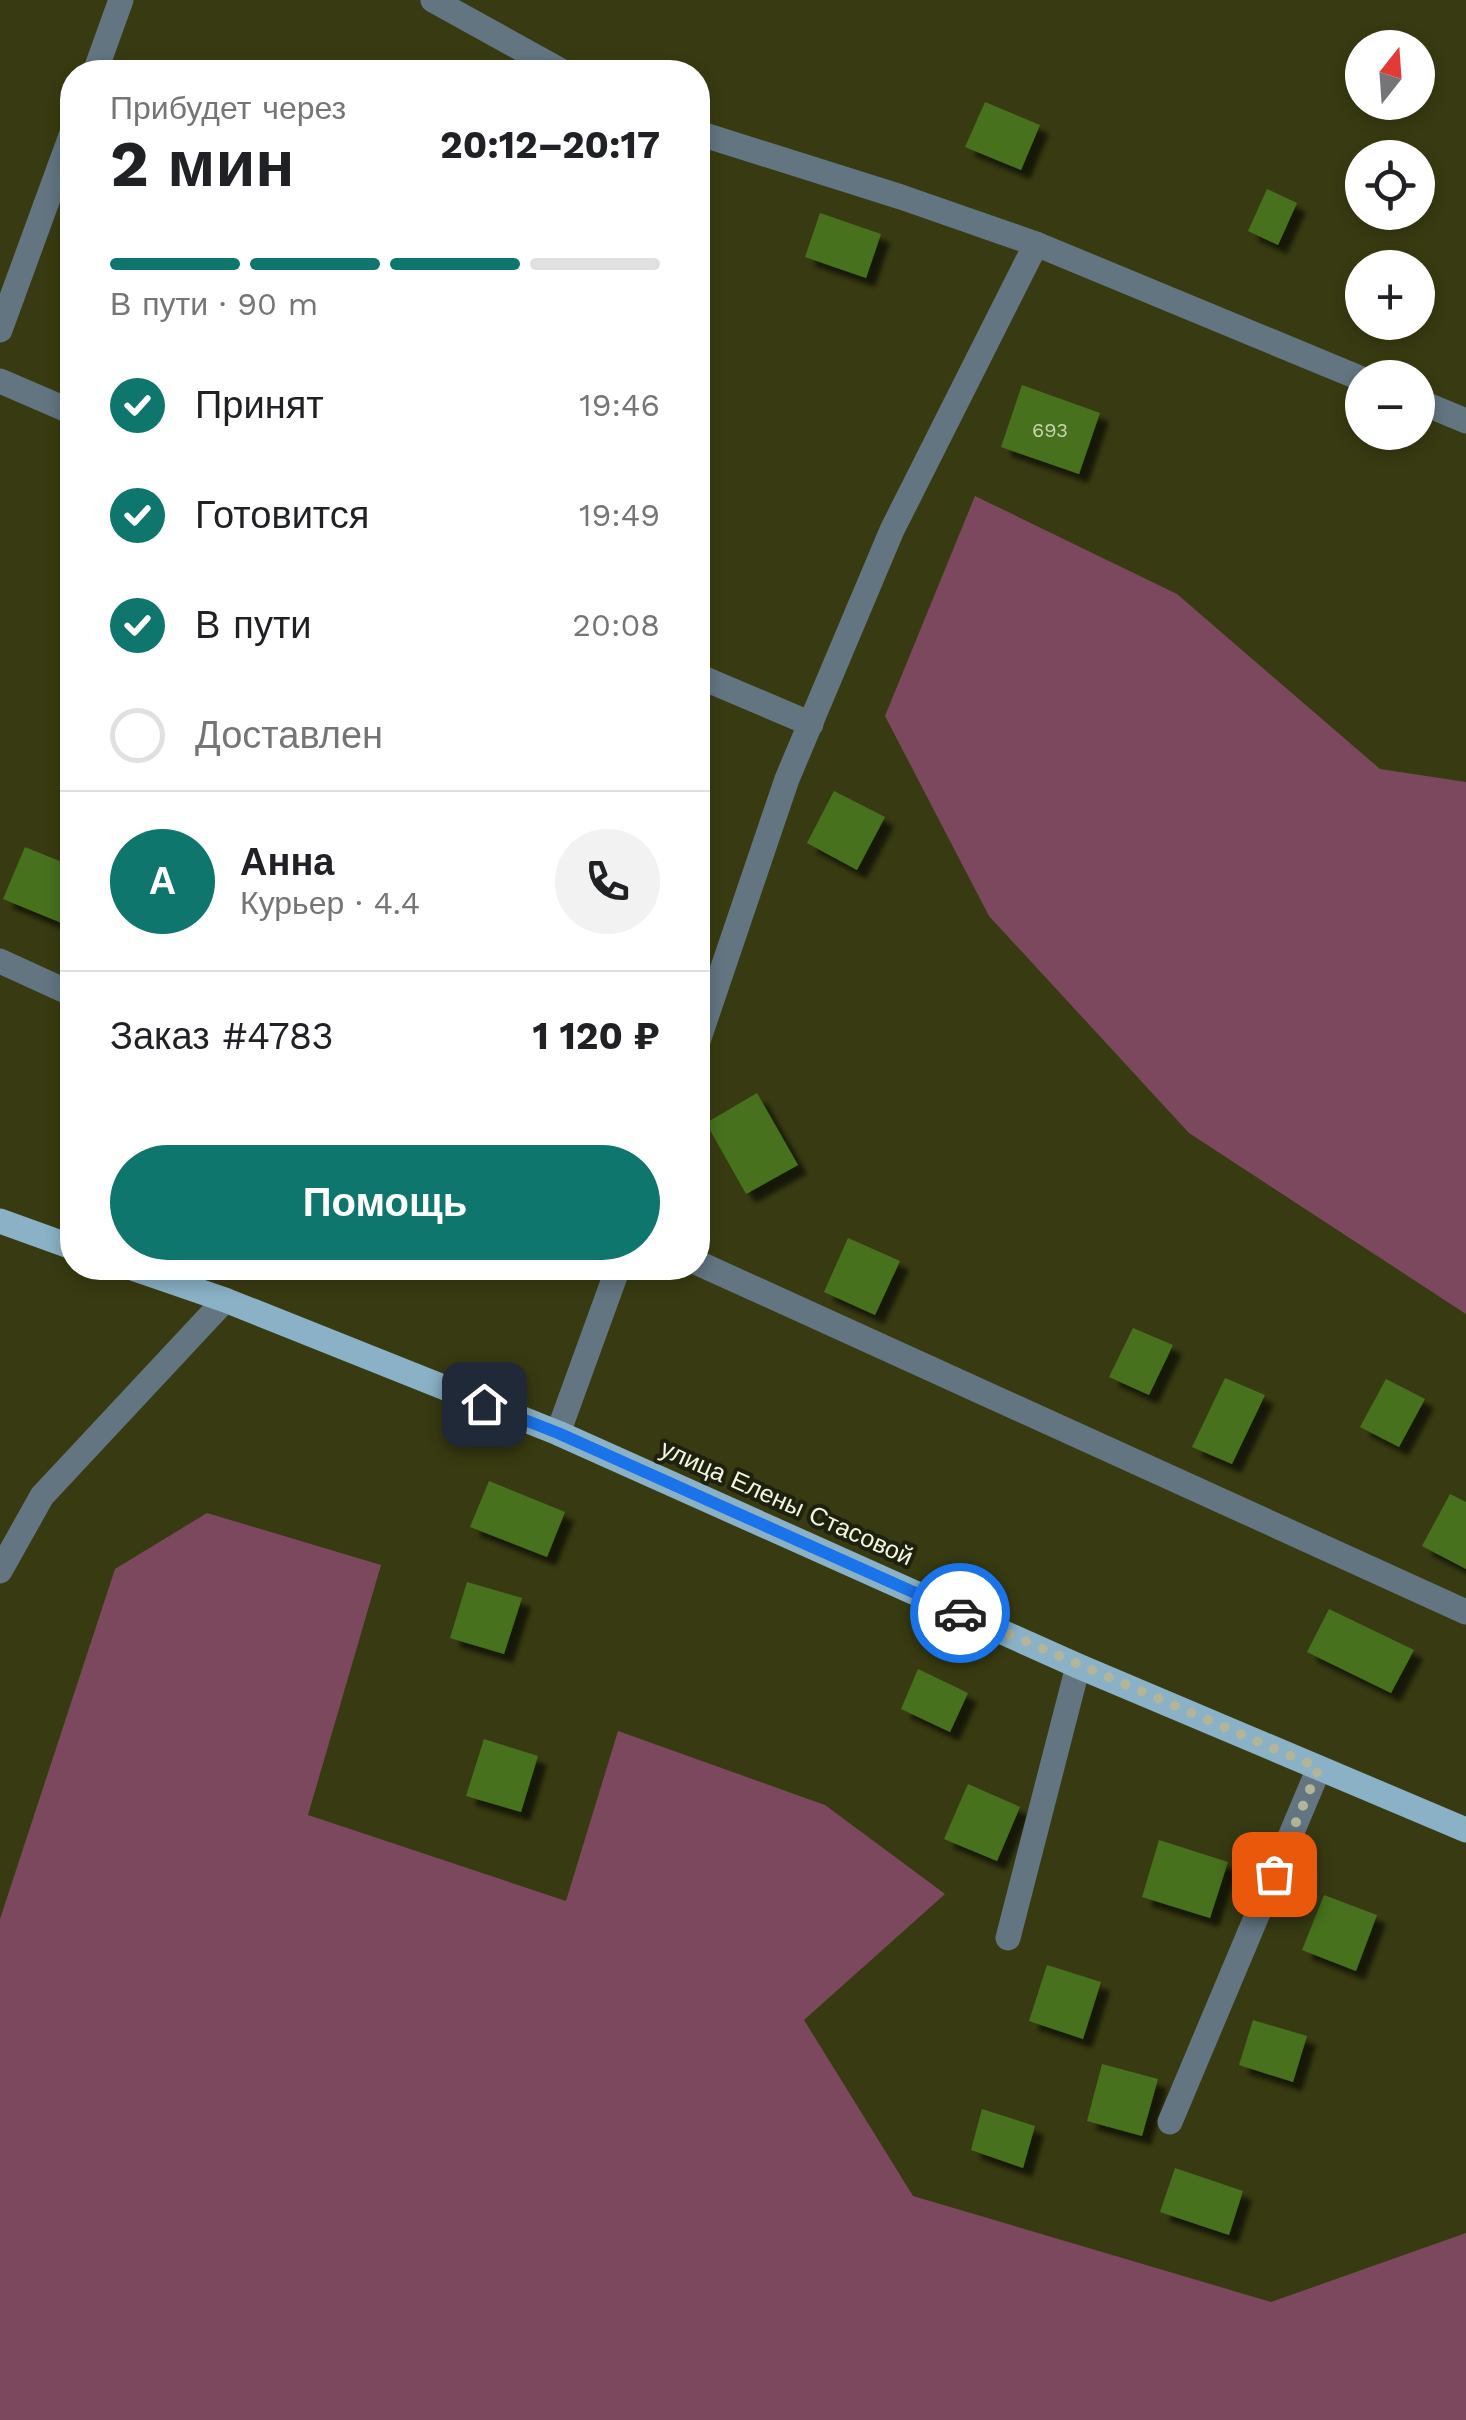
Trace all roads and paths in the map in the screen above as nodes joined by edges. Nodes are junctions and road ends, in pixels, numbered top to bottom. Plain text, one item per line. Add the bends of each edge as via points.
1 (121, 0) edge
2 (432, 0) edge
3 (99, 60) edge
4 (541, 60) edge
5 (710, 137) edge
6 (60, 166) edge
7 (1036, 244) junction
8 (0, 330) edge
9 (1345, 371) edge
10 (0, 381) edge
11 (60, 407) edge
12 (1435, 408) edge
13 (1466, 421) edge
14 (710, 681) edge
15 (811, 724) junction
16 (0, 962) edge
17 (60, 989) edge
18 (710, 1005) edge
19 (0, 1222) edge
20 (60, 1243) edge
21 (710, 1268) edge
22 (167, 1280) edge
23 (614, 1280) edge
24 (225, 1300) junction
25 (558, 1433) junction
26 (0, 1571) edge
27 (1466, 1612) edge
28 (1078, 1666) junction
29 (1319, 1768) junction
30 (1466, 1830) edge
31 (1008, 1938) dead end
32 (1170, 2122) dead end

1 - 3 street
2 - 4 street
5 - 7 street
6 - 8 street
7 - 9 street
7 - 15 street via 892,530
10 - 11 street
12 - 13 street
14 - 15 street
15 - 18 street
16 - 17 street
19 - 20 main road
21 - 27 street
22 - 24 main road, улица Елены Стасовой
23 - 25 street
24 - 25 main road, улица Елены Стасовой
24 - 26 street via 42,1496
25 - 28 main road, улица Елены Стасовой
28 - 29 main road, улица Елены Стасовой
28 - 31 street
29 - 30 main road, улица Елены Стасовой
29 - 32 street

